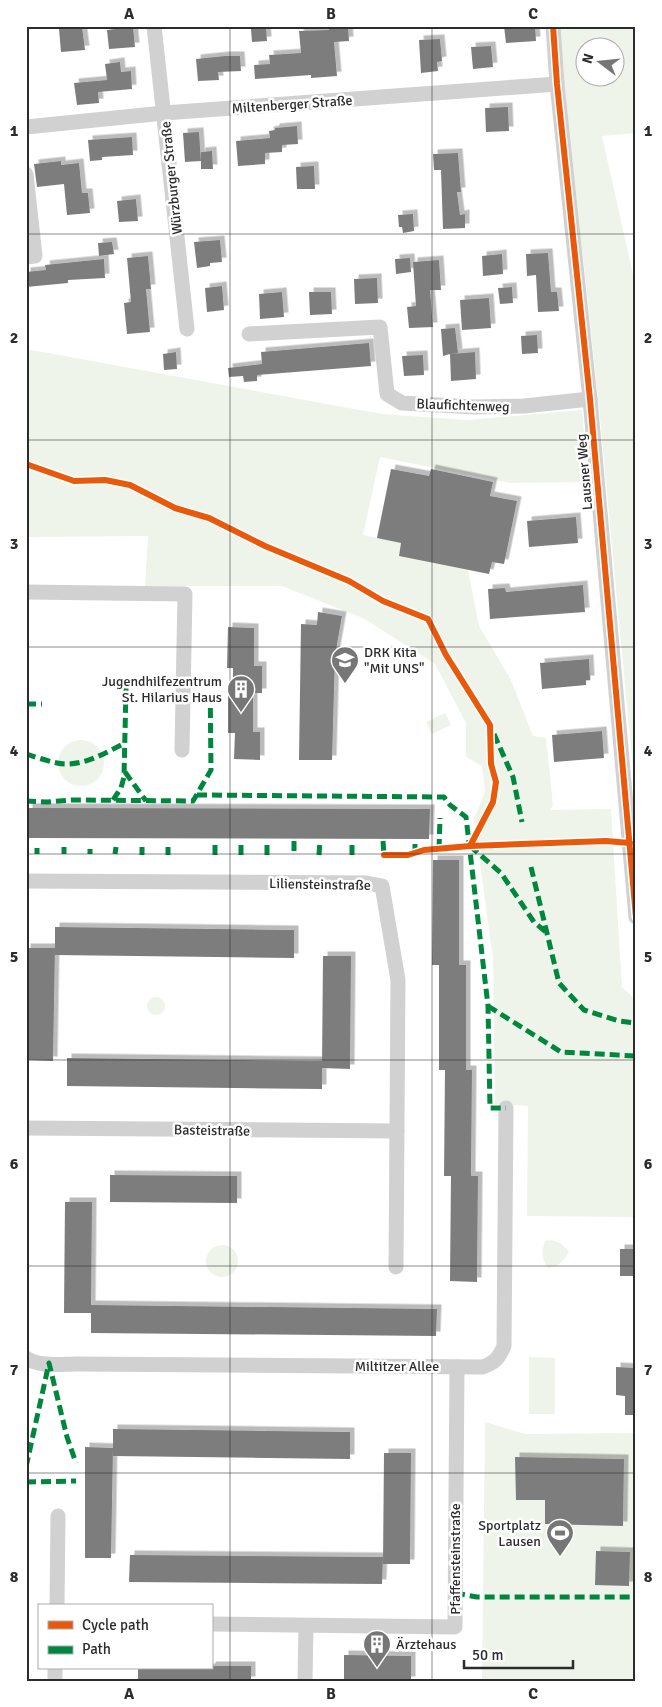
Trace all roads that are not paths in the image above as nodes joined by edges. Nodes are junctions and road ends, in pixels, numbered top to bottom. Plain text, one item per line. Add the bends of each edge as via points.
1 (154, 26) edge
2 (553, 26) edge
3 (557, 84) junction
4 (164, 113) junction
5 (26, 127) edge
6 (26, 174) edge
7 (26, 257) edge
8 (187, 329) dead end
9 (248, 334) dead end
10 (590, 400) junction
11 (26, 592) edge
12 (182, 750) dead end
13 (26, 881) edge
14 (636, 917) edge
15 (506, 1108) dead end
16 (26, 1128) edge
17 (397, 1131) junction
18 (396, 1267) dead end
19 (26, 1358) edge
20 (457, 1366) junction
21 (58, 1516) dead end
22 (57, 1604) edge
23 (212, 1624) edge
24 (306, 1626) junction
25 (305, 1681) edge

1 - 4 street, Würzburger Straße
2 - 3 street, Lausner Weg
3 - 4 street, Miltenberger Straße
3 - 10 street, Lausner Weg
4 - 5 street, Miltenberger Straße
4 - 8 street, Würzburger Straße
6 - 7 street via 35,256
9 - 10 street, Blaufichtenweg via 380,326 387,394 402,403 475,407
10 - 14 street, Lausner Weg
11 - 12 street via 185,594
13 - 17 street, Liliensteinstraße via 382,886 398,980
15 - 20 street, Miltitzer Allee via 504,1346 500,1357 492,1364
16 - 17 street, Basteistraße
17 - 18 street, Liliensteinstraße
19 - 20 street, Miltitzer Allee via 41,1364
20 - 24 street, Pfaffensteinstraße via 455,1628
21 - 22 street
23 - 24 street, Pfaffensteinstraße
24 - 25 street

